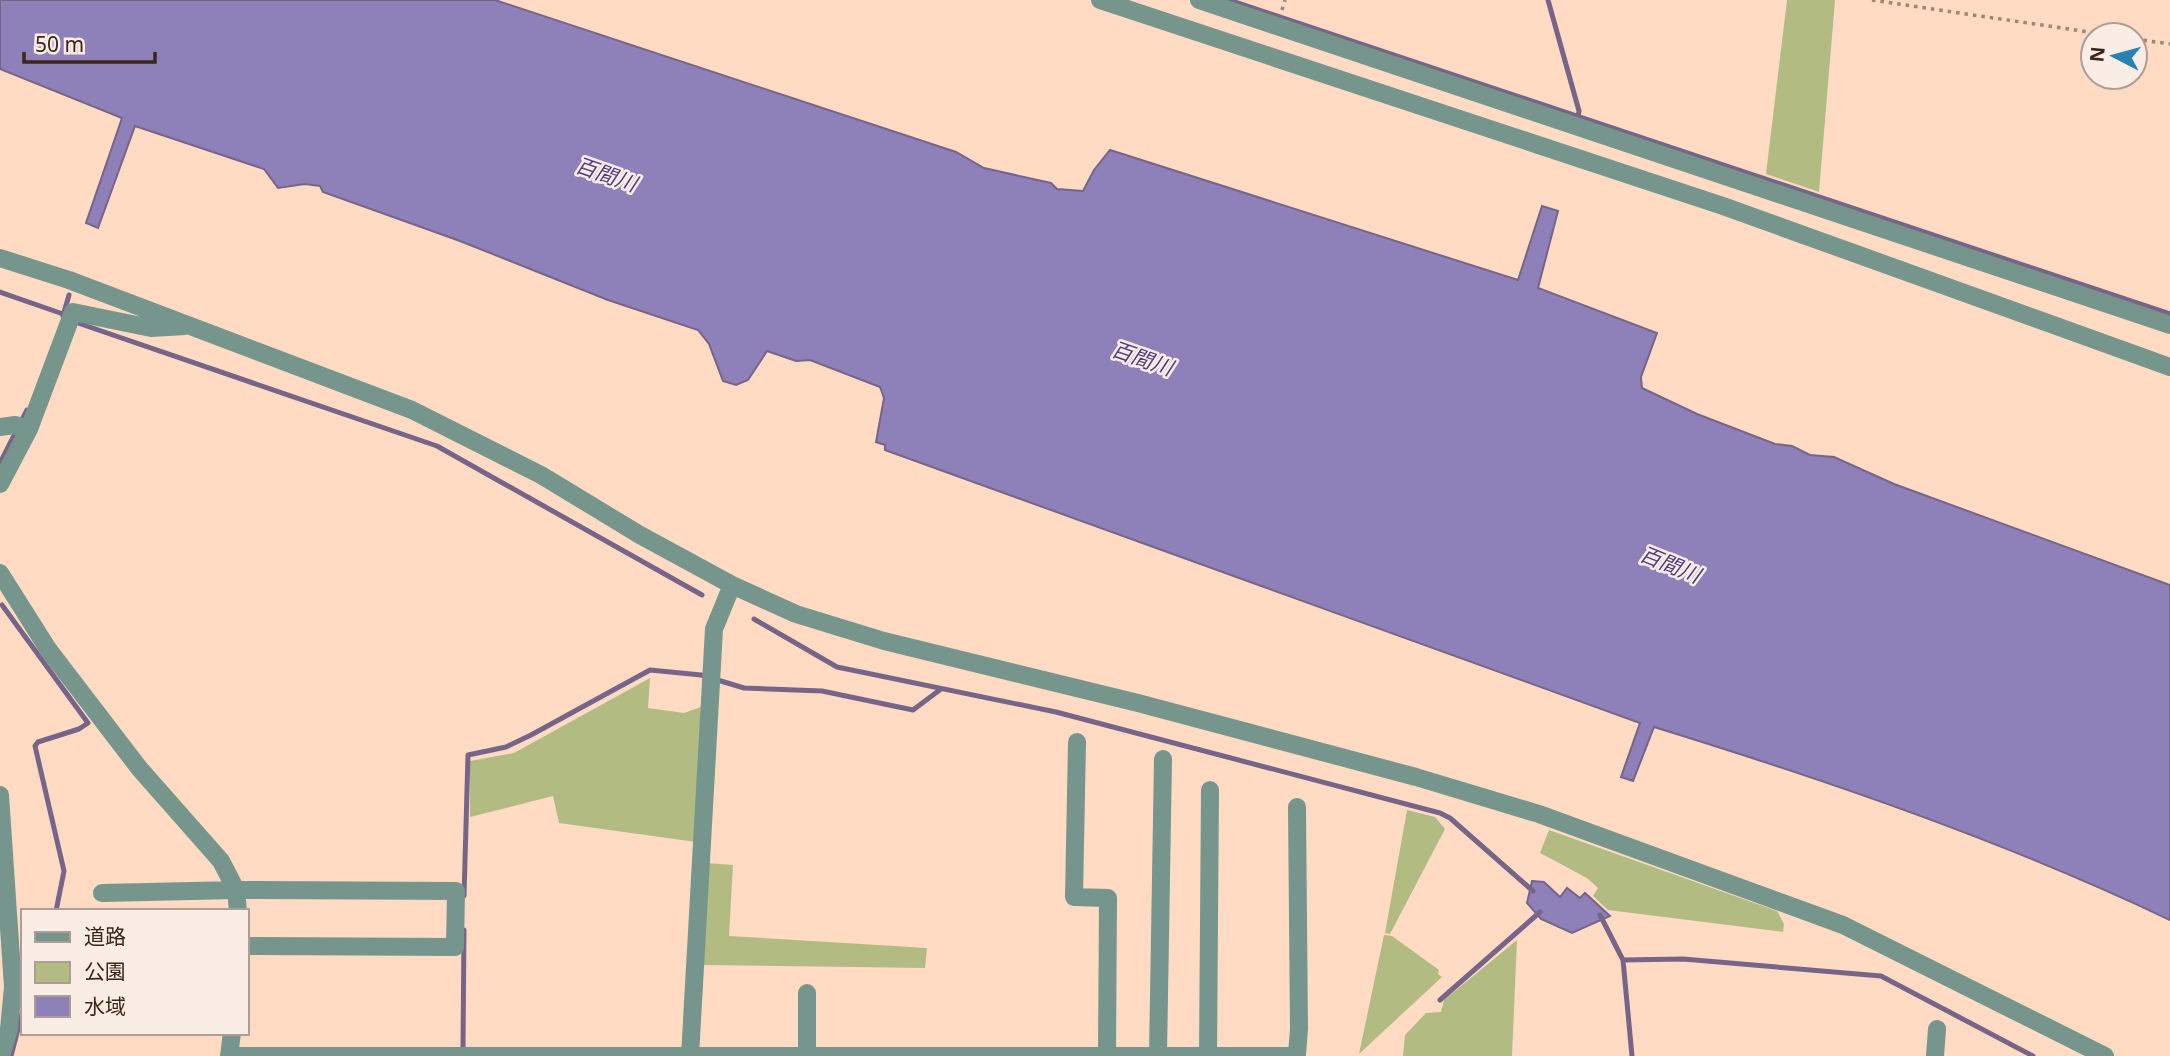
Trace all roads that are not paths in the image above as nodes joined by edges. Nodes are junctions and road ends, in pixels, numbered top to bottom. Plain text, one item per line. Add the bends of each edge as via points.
1 (1100, 0) edge
2 (1199, 0) edge
3 (0, 258) edge
4 (2170, 324) edge
5 (192, 326) junction
6 (2170, 367) edge
7 (17, 427) edge
8 (0, 484) edge
9 (0, 573) edge
10 (732, 585) junction
11 (1077, 742) dead end
12 (1163, 759) dead end
13 (1210, 790) dead end
14 (1, 806) edge
15 (1297, 807) dead end
16 (236, 890) junction
17 (102, 893) dead end
18 (238, 909) edge
19 (248, 946) edge
20 (807, 993) dead end
21 (1937, 1029) dead end
22 (232, 1035) edge
23 (1107, 1055) edge
24 (1158, 1055) edge
25 (1208, 1055) edge
26 (1296, 1055) edge
27 (1, 1056) edge
28 (229, 1056) edge
29 (690, 1056) edge
30 (807, 1056) edge
31 (1936, 1056) edge
32 (2105, 1056) edge

1 - 6 street via 1723,206
2 - 4 street
3 - 5 street
5 - 7 street via 151,328 73,312
5 - 10 street via 366,390 457,431
7 - 8 street
9 - 16 street via 48,649 139,768 221,861
10 - 29 street via 714,629
10 - 32 street via 796,614 884,641 1164,710 1552,818 1843,925
11 - 23 street via 1074,897 1108,898
12 - 24 street
13 - 25 street
14 - 27 street via 13,987
15 - 26 street
16 - 17 street
16 - 18 street
16 - 19 street via 456,891 455,947
20 - 30 street
21 - 31 street
22 - 28 street
23 - 24 street
23 - 30 street
24 - 25 street
25 - 26 street
28 - 29 street
29 - 30 street

